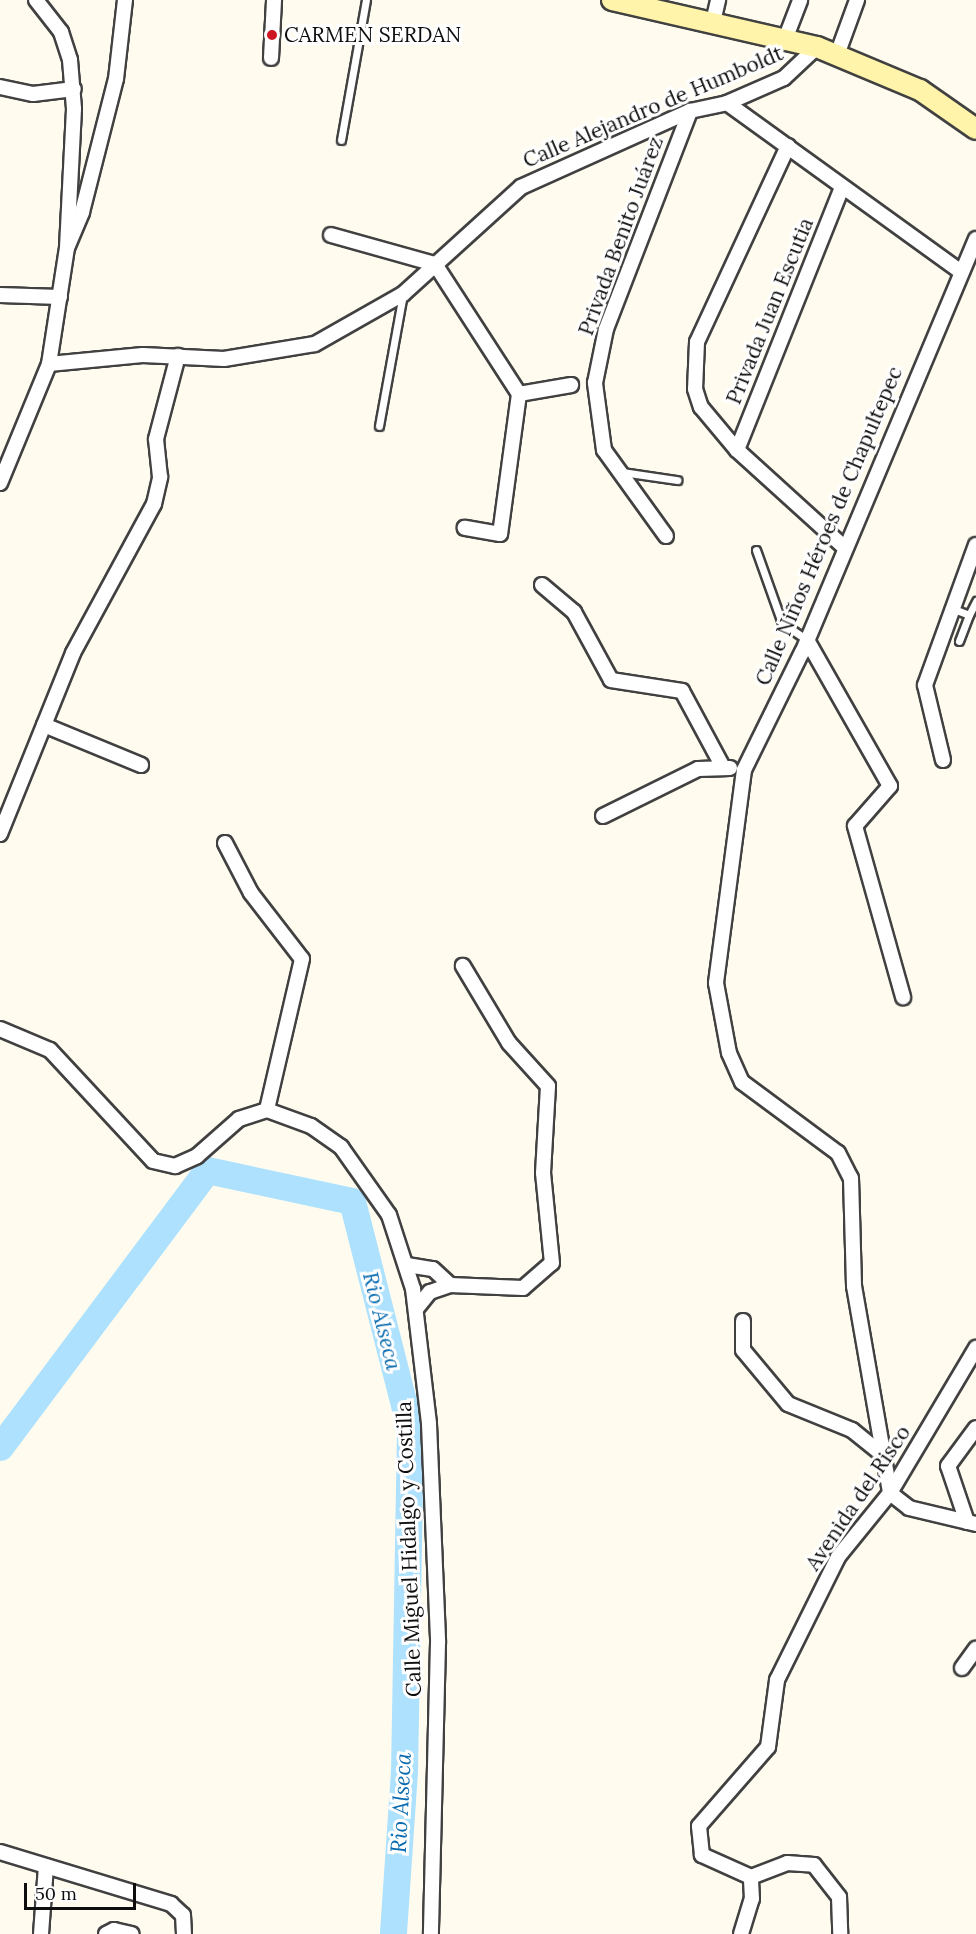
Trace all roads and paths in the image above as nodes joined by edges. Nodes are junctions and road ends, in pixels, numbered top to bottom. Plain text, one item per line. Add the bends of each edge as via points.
1 (36, 0) edge
2 (125, 0) edge
3 (274, 0) edge
4 (366, 0) edge
5 (612, 0) edge
6 (718, 0) edge
7 (800, 0) edge
8 (857, 0) edge
9 (713, 22) junction
10 (786, 37) junction
11 (817, 47) junction
12 (837, 55) junction
13 (271, 58) dead end
14 (0, 87) edge
15 (74, 89) junction
16 (727, 103) junction
17 (690, 111) junction
18 (976, 129) edge
19 (341, 140) dead end
20 (788, 146) junction
21 (842, 188) junction
22 (331, 235) dead end
23 (976, 239) edge
24 (67, 248) junction
25 (435, 264) junction
26 (961, 272) junction
27 (403, 294) junction
28 (0, 295) edge
29 (60, 297) junction
30 (178, 356) junction
31 (49, 364) junction
32 (571, 385) dead end
33 (519, 394) junction
34 (380, 426) dead end
35 (737, 450) junction
36 (619, 472) junction
37 (677, 480) dead end
38 (0, 483) edge
39 (465, 528) dead end
40 (666, 536) dead end
41 (976, 545) edge
42 (845, 548) junction
43 (756, 550) dead end
44 (542, 585) dead end
45 (976, 601) edge
46 (951, 608) junction
47 (969, 615) junction
48 (807, 640) junction
49 (959, 641) dead end
50 (44, 725) junction
51 (943, 760) dead end
52 (141, 765) dead end
53 (723, 767) junction
54 (744, 770) junction
55 (603, 816) dead end
56 (0, 834) edge
57 (225, 843) dead end
58 (463, 966) dead end
59 (903, 997) dead end
60 (0, 1029) edge
61 (267, 1110) junction
62 (408, 1265) junction
63 (450, 1285) junction
64 (416, 1309) junction
65 (743, 1321) dead end
66 (976, 1348) edge
67 (976, 1428) edge
68 (883, 1455) junction
69 (890, 1493) junction
70 (971, 1523) edge
71 (976, 1649) edge
72 (962, 1668) dead end
73 (0, 1852) edge
74 (46, 1866) junction
75 (752, 1877) junction
76 (41, 1934) edge
77 (106, 1934) edge
78 (132, 1934) edge
79 (184, 1934) edge
80 (431, 1934) edge
81 (741, 1934) edge
82 (840, 1934) edge

1 - 15 street via 61,32
2 - 24 street via 107,121
3 - 13 street
4 - 19 lane
5 - 9 street
6 - 9 street
7 - 10 street
8 - 12 street
9 - 10 street
10 - 11 street
11 - 12 street
11 - 16 street, Calle Alejandro de Humboldt via 784,78
12 - 18 street via 920,90
14 - 15 street via 33,94
15 - 24 street
16 - 17 street, Calle Alejandro de Humboldt
16 - 20 street
17 - 25 street, Calle Alejandro de Humboldt via 521,187
17 - 36 street, Privada Benito Juárez via 600,353 598,430
20 - 21 street
20 - 35 street via 697,342 695,389 701,407
21 - 26 street
21 - 35 street, Privada Juan Escutia
22 - 25 street
23 - 26 street, Calle Niños Héroes de Chapultepec
24 - 29 street
25 - 27 street, Calle Alejandro de Humboldt
25 - 33 street
26 - 42 street, Calle Niños Héroes de Chapultepec
27 - 30 street, Calle Alejandro de Humboldt via 315,344 236,358
27 - 34 lane
28 - 29 street
29 - 31 street
30 - 31 street, Calle Alejandro de Humboldt
30 - 50 street via 156,439 160,477 154,504 73,653
31 - 38 street
32 - 33 street
33 - 39 street via 500,534
35 - 42 street
36 - 37 lane
36 - 40 street, Privada Benito Juárez
41 - 46 street
42 - 48 street, Calle Niños Héroes de Chapultepec
43 - 48 lane via 782,623
44 - 53 street via 574,612 611,680 682,691
45 - 47 lane
46 - 47 lane
46 - 51 street via 925,685
47 - 49 lane
48 - 54 street, Calle Niños Héroes de Chapultepec
48 - 59 street via 890,786 855,826
50 - 52 street
50 - 56 street
53 - 54 street
53 - 55 street via 698,769
54 - 68 street, Calle Niños Héroes de Chapultepec via 716,953 721,1013 742,1082 838,1153 851,1178 855,1286
57 - 61 street via 251,893 302,958
58 - 63 street via 509,1043 548,1086 543,1173 554,1249 548,1272 523,1288
60 - 61 street via 50,1050 153,1161 176,1166 197,1156 239,1119
61 - 62 street, Calle Miguel Hidalgo y Costilla via 311,1126 340,1147 377,1193
62 - 63 street via 434,1269
62 - 64 street, Calle Miguel Hidalgo y Costilla
63 - 64 street via 430,1292
64 - 80 street, Calle Miguel Hidalgo y Costilla via 432,1488 436,1743
65 - 68 street via 743,1350 788,1404 852,1430
66 - 69 street, Avenida del Risco
67 - 70 street via 948,1466
68 - 69 street, Calle Niños Héroes de Chapultepec
69 - 70 street via 909,1508
69 - 75 street, Avenida del Risco via 838,1557 786,1658 774,1692 768,1747 699,1826 702,1856
71 - 72 street
73 - 74 street
74 - 76 street
74 - 79 street via 171,1904 183,1915
75 - 81 street via 752,1899
75 - 82 street via 787,1863 814,1865 839,1898
77 - 78 street via 114,1930

